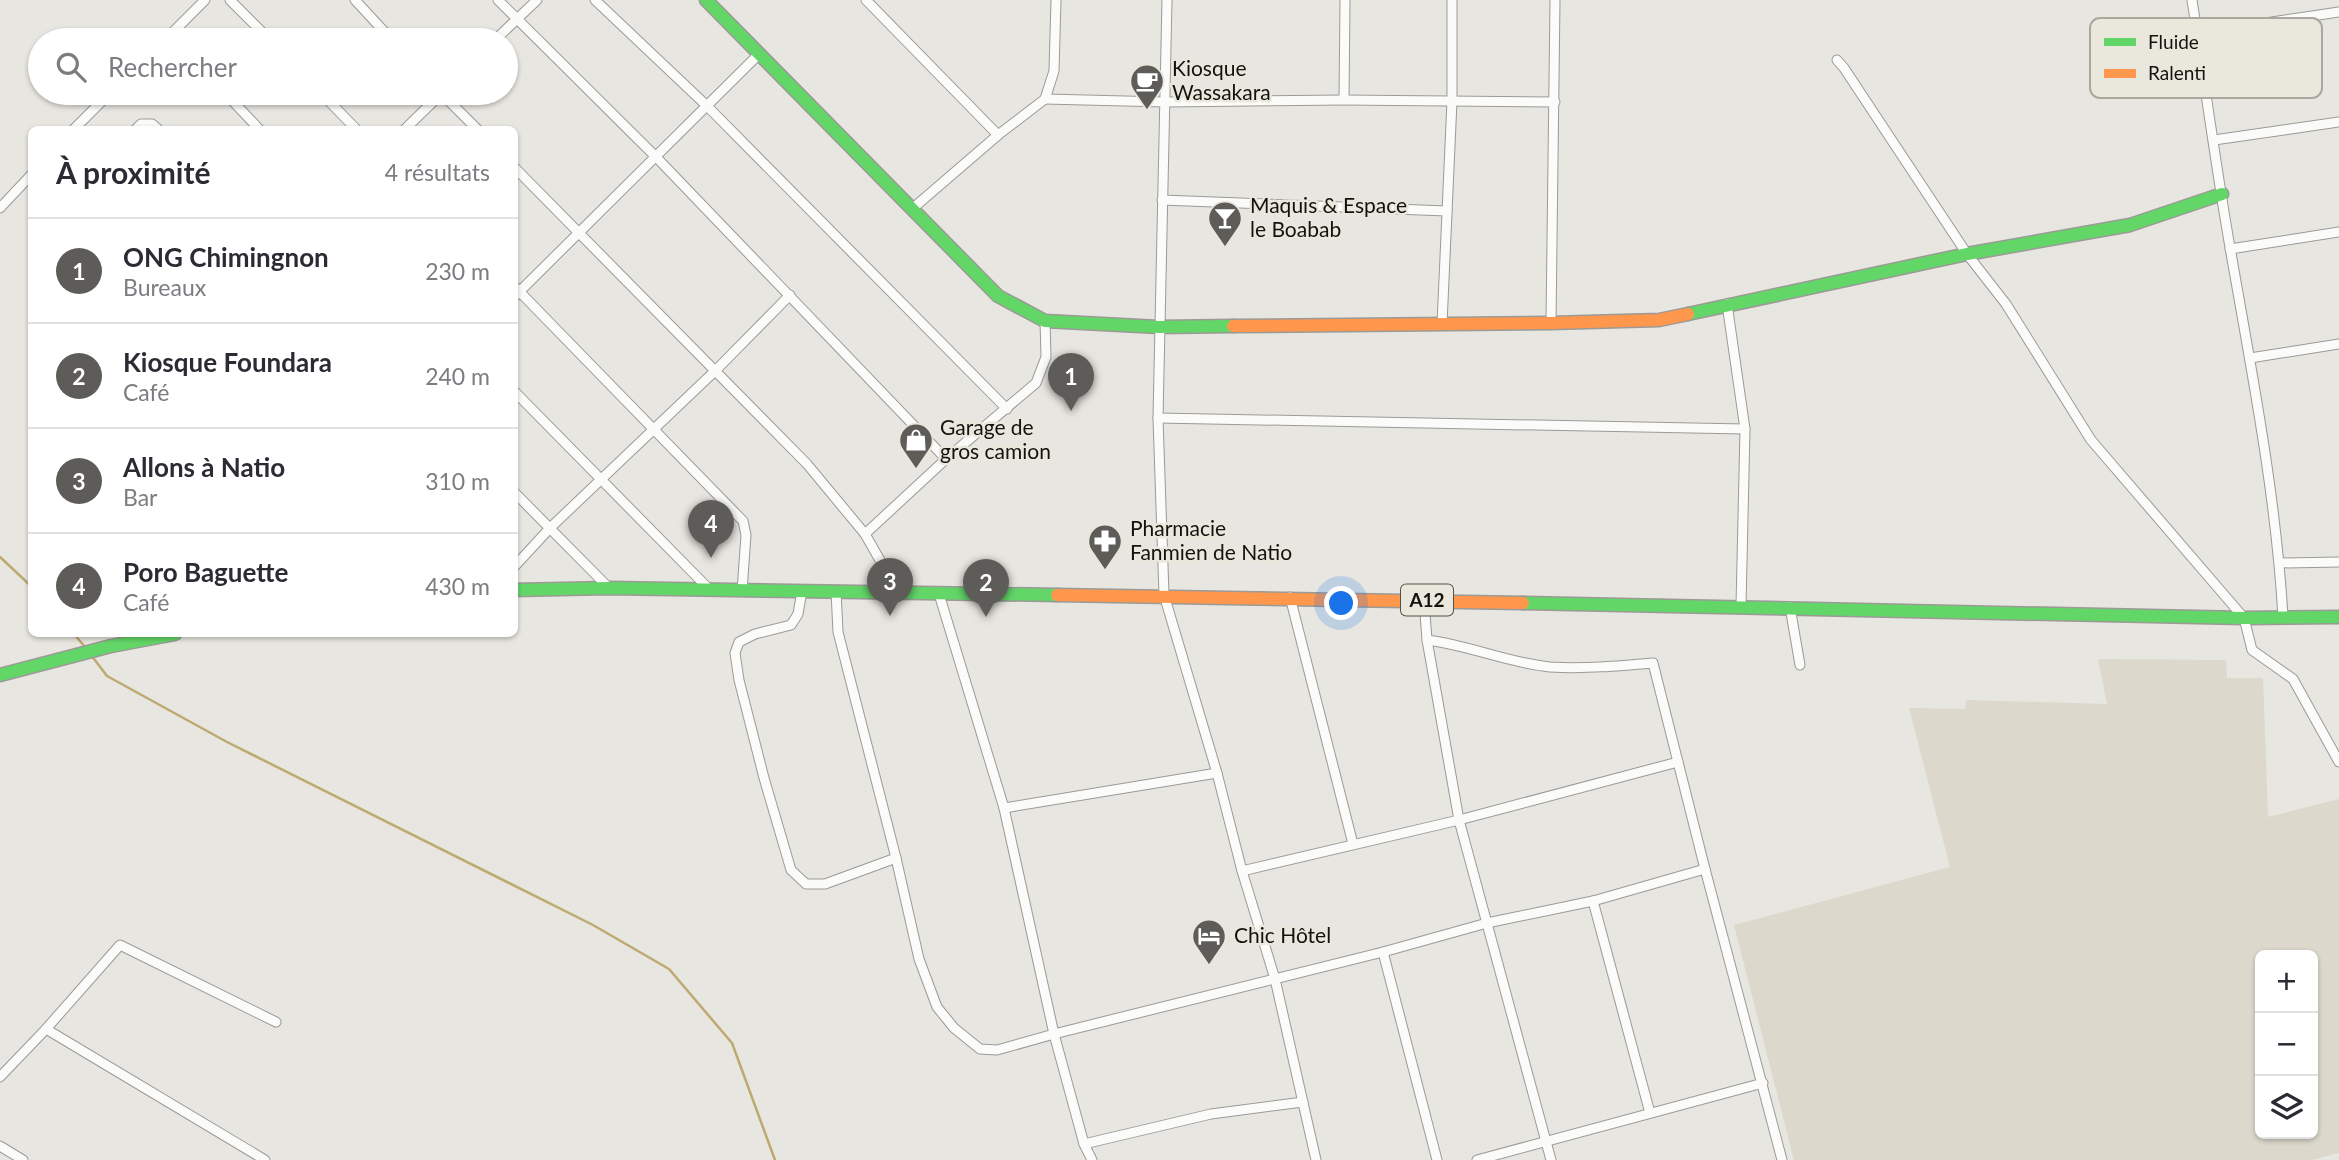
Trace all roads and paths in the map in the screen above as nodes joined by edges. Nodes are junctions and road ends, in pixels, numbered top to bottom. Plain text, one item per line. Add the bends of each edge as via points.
1 (205, 0) edge
2 (230, 0) edge
3 (355, 0) edge
4 (499, 0) edge
5 (537, 0) edge
6 (595, 0) edge
7 (706, 0) edge
8 (866, 0) edge
9 (1056, 0) edge
10 (1167, 0) edge
11 (1345, 0) edge
12 (1452, 0) edge
13 (1555, 0) edge
14 (2192, 0) edge
15 (2339, 12) edge
16 (2195, 18) edge
17 (2298, 18) edge
18 (517, 19) junction
19 (180, 28) edge
20 (258, 28) edge
21 (381, 28) edge
22 (508, 28) edge
23 (759, 54) junction
24 (1837, 60) dead end
25 (2207, 98) edge
26 (1045, 99) junction
27 (1344, 100) junction
28 (1452, 101) junction
29 (1165, 102) junction
30 (1555, 102) junction
31 (98, 105) edge
32 (236, 105) edge
33 (333, 105) edge
34 (429, 105) edge
35 (453, 105) edge
36 (707, 106) junction
37 (2339, 122) edge
38 (77, 126) edge
39 (256, 126) edge
40 (353, 126) edge
41 (408, 126) edge
42 (474, 126) edge
43 (998, 135) junction
44 (2214, 140) junction
45 (657, 158) junction
46 (518, 171) edge
47 (28, 178) edge
48 (2222, 194) junction
49 (1162, 201) junction
50 (0, 208) edge
51 (912, 209) junction
52 (1447, 211) junction
53 (579, 232) junction
54 (2339, 232) edge
55 (2230, 249) junction
56 (1967, 254) junction
57 (518, 289) edge
58 (518, 293) edge
59 (789, 295) junction
60 (1727, 304) junction
61 (1045, 320) junction
62 (1551, 323) junction
63 (1443, 324) junction
64 (1159, 327) junction
65 (2339, 344) edge
66 (2249, 358) junction
67 (716, 370) junction
68 (518, 395) edge
69 (1007, 409) junction
70 (1158, 418) junction
71 (653, 428) junction
72 (1745, 429) junction
73 (946, 458) junction
74 (602, 480) junction
75 (518, 496) edge
76 (550, 528) junction
77 (865, 534) junction
78 (2339, 562) edge
79 (518, 563) edge
80 (2280, 563) junction
81 (609, 588) junction
82 (518, 590) edge
83 (710, 590) junction
84 (742, 591) junction
85 (802, 591) junction
86 (836, 591) junction
87 (898, 592) junction
88 (939, 594) junction
89 (1164, 595) junction
90 (1290, 597) junction
91 (1424, 600) junction
92 (1741, 606) junction
93 (1790, 607) junction
94 (2283, 617) junction
95 (2339, 617) edge
96 (2244, 618) junction
97 (159, 637) edge
98 (1427, 640) junction
99 (1800, 665) dead end
100 (0, 676) edge
101 (1678, 762) junction
102 (2339, 762) edge
103 (1217, 773) junction
104 (1004, 808) junction
105 (1459, 820) junction
106 (1353, 844) junction
107 (896, 858) junction
108 (1704, 869) junction
109 (1242, 871) junction
110 (1592, 901) junction
111 (1487, 923) junction
112 (1384, 952) junction
113 (1275, 979) junction
114 (276, 1022) dead end
115 (46, 1029) junction
116 (1054, 1034) junction
117 (0, 1077) edge
118 (1763, 1083) junction
119 (1303, 1102) junction
120 (1650, 1113) junction
121 (1547, 1141) junction
122 (1084, 1144) junction
123 (0, 1146) edge
124 (23, 1160) edge
125 (264, 1160) edge
126 (1092, 1160) edge
127 (1316, 1160) edge
128 (1437, 1160) edge
129 (1477, 1160) edge
130 (1551, 1160) edge
131 (1783, 1160) edge

1 - 19 street
2 - 20 street
3 - 21 street
4 - 18 street
5 - 18 street
6 - 36 street
7 - 23 main road
8 - 43 street
9 - 26 street via 1054,71
10 - 29 street
11 - 27 street
12 - 28 street
13 - 30 street
14 - 16 street
15 - 17 street
18 - 22 street
18 - 45 street
23 - 36 street
23 - 51 main road
24 - 56 street
25 - 44 street
26 - 29 street
26 - 43 street
27 - 28 street
27 - 29 street
28 - 30 street
28 - 52 street
29 - 49 street
30 - 62 street
31 - 38 street
32 - 39 street
33 - 40 street
34 - 41 street
35 - 42 street
36 - 45 street
36 - 69 street
37 - 44 street
43 - 51 street
44 - 48 street
45 - 53 street
45 - 59 street
46 - 53 street
47 - 50 street
48 - 55 street
48 - 56 main road via 2130,225
49 - 52 street
49 - 64 street
51 - 61 main road via 998,296
52 - 63 street
53 - 57 street
53 - 67 street
54 - 55 street
55 - 66 street
56 - 60 main road
56 - 96 street via 2006,304 2091,440
58 - 71 street
59 - 67 street
59 - 73 street
60 - 62 main road via 1659,320
60 - 72 street
61 - 64 main road
61 - 69 street via 1046,357 1035,383
62 - 63 main road
63 - 64 main road
64 - 70 street
65 - 66 street
66 - 80 street
67 - 71 street
67 - 77 street via 807,464
68 - 74 street
69 - 73 street
70 - 72 street
70 - 89 street
71 - 74 street
71 - 84 street via 743,521
72 - 92 street
73 - 77 street
74 - 76 street
74 - 83 street
75 - 76 street
76 - 79 street
76 - 81 street
77 - 87 street
78 - 80 street
80 - 94 street
81 - 82 main road, A12
81 - 83 main road, A12
83 - 84 main road, A12
84 - 85 main road, A12
85 - 86 main road, A12
85 - 107 street via 791,625 755,634 739,642 735,653 791,870 806,884 825,884
86 - 87 main road, A12
86 - 107 street via 838,632
87 - 88 main road, A12
88 - 89 main road, A12
88 - 104 street
89 - 90 main road, A12
89 - 103 street
90 - 91 main road, A12
90 - 106 street
91 - 92 main road, A12
91 - 98 street
92 - 93 main road, A12
93 - 96 main road, A12
93 - 99 street
94 - 95 main road, A12
94 - 96 main road, A12
96 - 102 street via 2252,650 2293,679
97 - 100 main road
98 - 101 street via 1548,667 1653,663
98 - 105 street
101 - 105 street
101 - 108 street
103 - 104 street
103 - 109 street
104 - 116 street
105 - 106 street
105 - 111 street
106 - 109 street
107 - 116 street via 919,959 937,1007 954,1028 980,1049 989,1050
108 - 110 street
108 - 118 street
109 - 113 street
110 - 111 street
110 - 120 street
111 - 112 street
111 - 121 street
112 - 113 street
112 - 128 street
113 - 116 street
113 - 119 street
114 - 115 street via 120,944
115 - 117 street
115 - 125 street
116 - 122 street
118 - 120 street
118 - 131 street
119 - 122 street via 1211,1114
119 - 127 street
120 - 121 street
121 - 129 street
121 - 130 street
122 - 126 street
123 - 124 street

